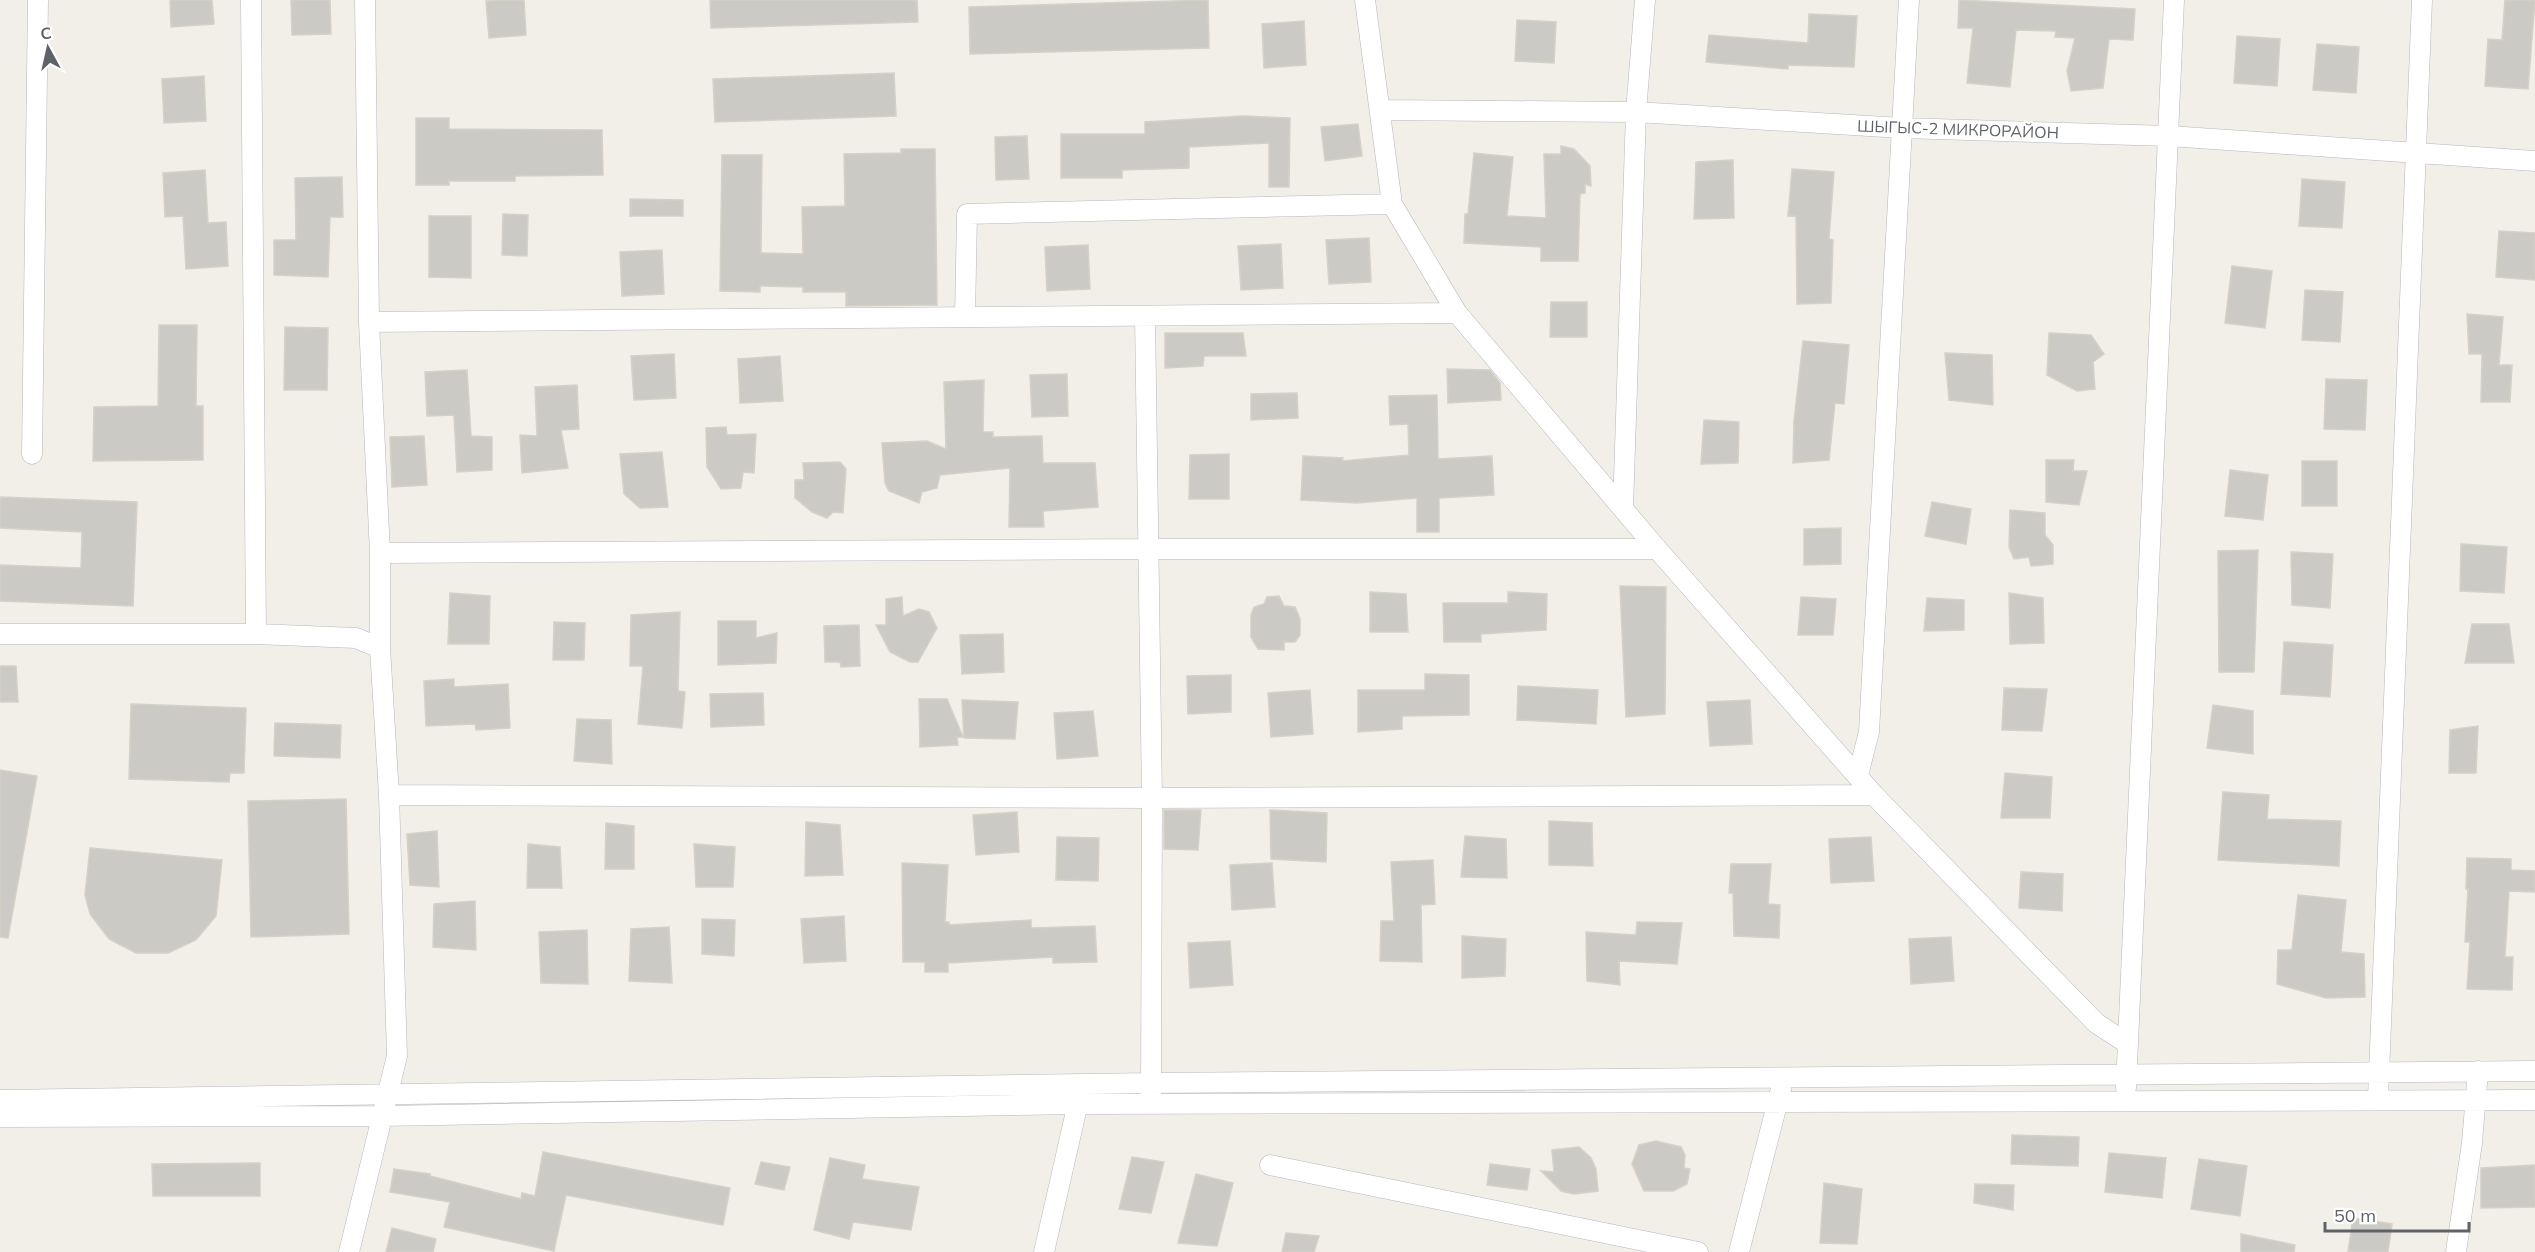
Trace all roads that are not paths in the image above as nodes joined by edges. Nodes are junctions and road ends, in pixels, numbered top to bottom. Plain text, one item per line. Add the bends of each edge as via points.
1 (38, 0) edge
2 (251, 0) edge
3 (365, 0) edge
4 (1365, 0) edge
5 (1645, 0) edge
6 (1909, 0) edge
7 (2174, 0) edge
8 (2422, 0) edge
9 (1380, 110) junction
10 (1636, 112) junction
11 (1902, 128) junction
12 (2169, 136) junction
13 (2416, 153) junction
14 (2535, 161) edge
15 (1392, 204) junction
16 (1457, 313) junction
17 (1145, 316) junction
18 (965, 318) junction
19 (369, 322) junction
20 (32, 454) dead end
21 (1623, 509) junction
22 (1146, 549) junction
23 (1657, 549) junction
24 (380, 553) junction
25 (0, 634) edge
26 (256, 634) junction
27 (381, 648) junction
28 (1858, 775) junction
29 (389, 795) junction
30 (1874, 795) junction
31 (1152, 798) junction
32 (2128, 1044) junction
33 (2380, 1071) junction
34 (2478, 1071) junction
35 (2535, 1071) edge
36 (2126, 1075) junction
37 (1784, 1078) junction
38 (1150, 1083) junction
39 (1082, 1084) junction
40 (389, 1095) junction
41 (2378, 1099) junction
42 (0, 1100) edge
43 (2535, 1100) edge
44 (2476, 1101) junction
45 (1777, 1102) junction
46 (2126, 1102) junction
47 (1078, 1104) junction
48 (1151, 1105) junction
49 (380, 1116) junction
50 (0, 1117) edge
51 (1270, 1165) dead end
52 (349, 1252) edge
53 (1044, 1252) edge
54 (1698, 1252) edge
55 (1738, 1252) edge
56 (2456, 1252) edge

1 - 20 street
2 - 26 street
3 - 19 street
4 - 9 street
5 - 10 street
6 - 11 street
7 - 12 street
8 - 13 street
9 - 10 street, ШЫГЫС-2 МИКРОРАЙОН
9 - 15 street
10 - 11 street, ШЫГЫС-2 МИКРОРАЙОН
10 - 21 street
11 - 12 street, ШЫГЫС-2 МИКРОРАЙОН
11 - 28 street via 1869,732
12 - 13 street, ШЫГЫС-2 МИКРОРАЙОН
12 - 32 street
13 - 14 street, ШЫГЫС-2 МИКРОРАЙОН
13 - 33 street
15 - 16 street
15 - 18 street via 967,214
16 - 17 street
16 - 21 street
17 - 18 street
17 - 22 street
18 - 19 street
19 - 24 street
21 - 23 street
22 - 23 street
22 - 24 street
22 - 31 street
23 - 28 street
24 - 27 street
25 - 26 street
26 - 27 street via 357,638
27 - 29 street
28 - 30 street
29 - 31 street
29 - 40 street via 397,1056
30 - 31 street
30 - 32 street via 2096,1023
31 - 38 street
32 - 36 street
33 - 34 street
33 - 36 street
33 - 41 street
34 - 35 street
34 - 44 street
36 - 37 street
36 - 46 street
37 - 38 street
37 - 45 street
38 - 39 street
38 - 48 street
39 - 40 street
39 - 47 street
40 - 42 street
40 - 49 street
41 - 44 street
41 - 46 street
43 - 44 street
44 - 56 street
45 - 46 street
45 - 48 street
45 - 55 street
47 - 48 street
47 - 49 street
47 - 53 street
49 - 50 street
49 - 52 street
51 - 54 street

